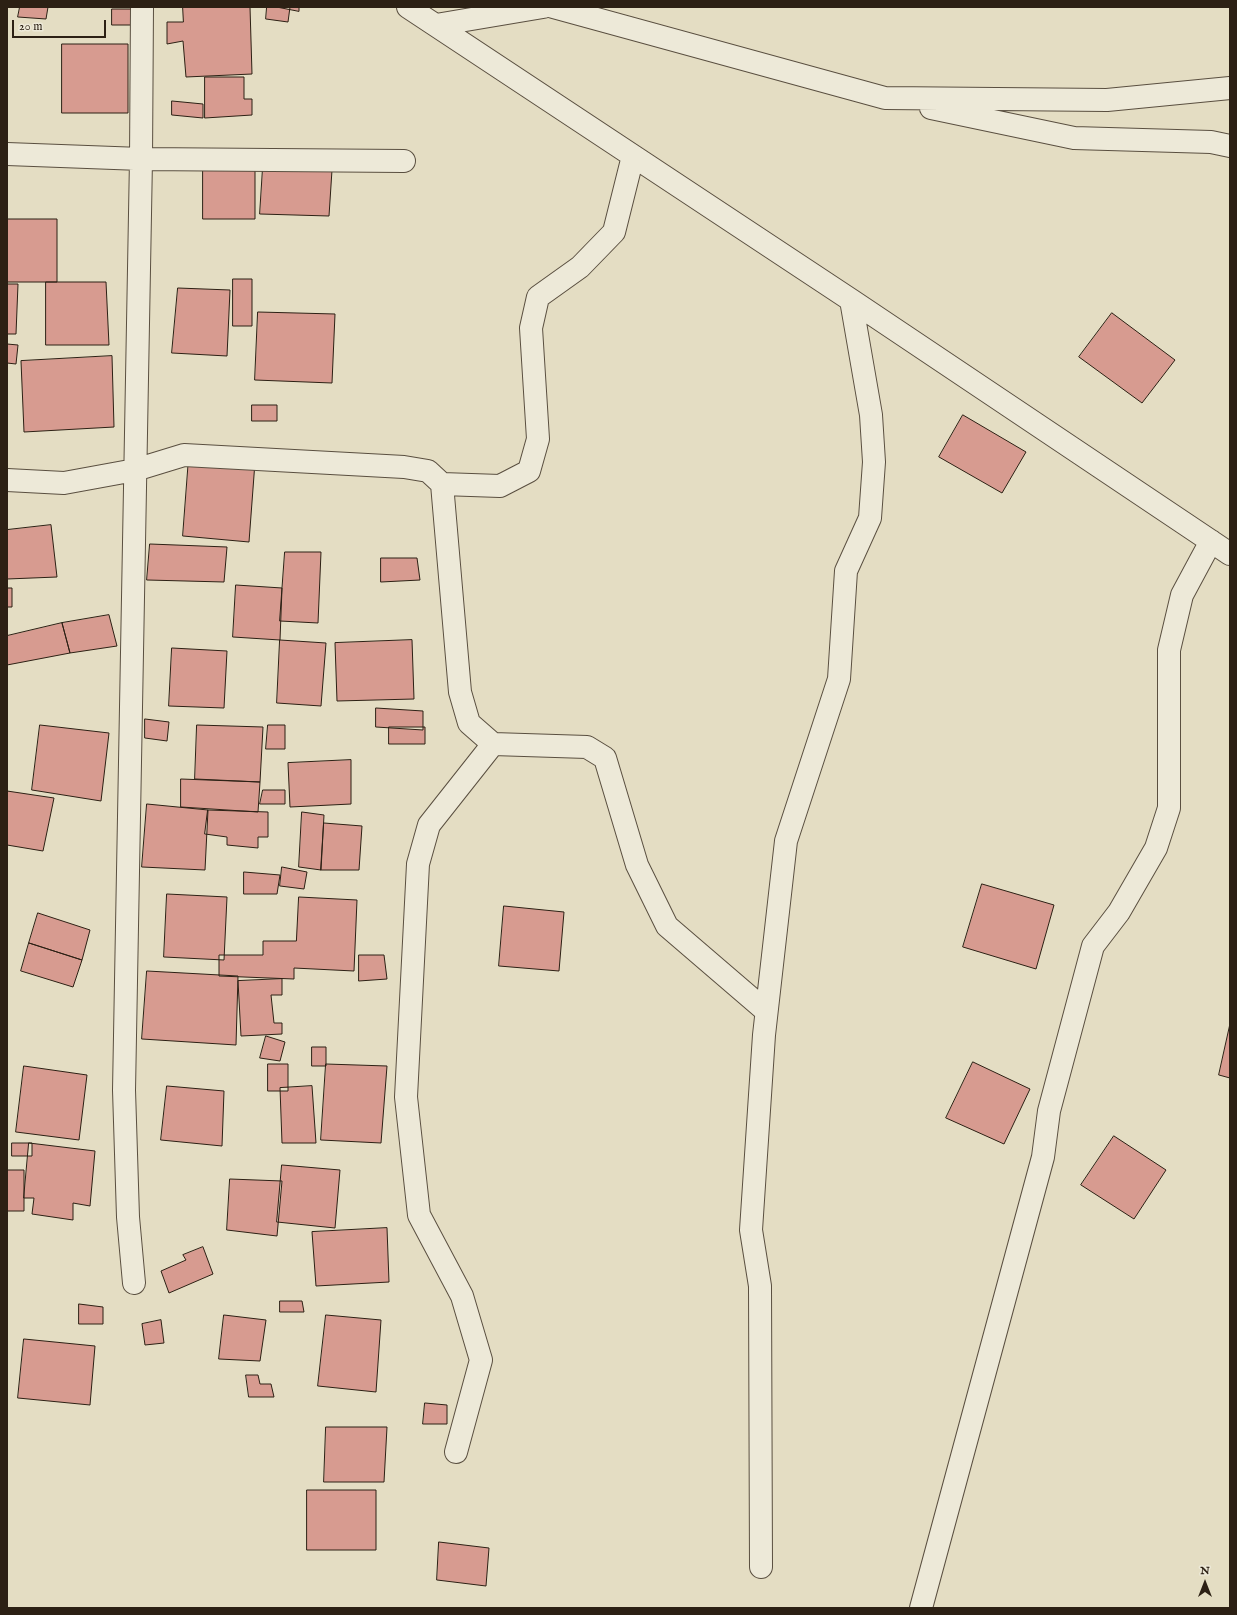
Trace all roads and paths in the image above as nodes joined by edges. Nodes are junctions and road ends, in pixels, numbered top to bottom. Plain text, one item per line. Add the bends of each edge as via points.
1 (142, 7) edge
2 (408, 7) edge
3 (543, 7) edge
4 (553, 7) edge
5 (436, 25) junction
6 (1230, 88) edge
7 (885, 98) junction
8 (1230, 146) edge
9 (7, 154) edge
10 (633, 156) junction
11 (141, 159) junction
12 (404, 161) dead end
13 (851, 300) junction
14 (135, 470) junction
15 (7, 480) edge
16 (442, 484) junction
17 (1211, 541) junction
18 (1230, 554) edge
19 (493, 744) junction
20 (766, 1011) junction
21 (134, 1283) dead end
22 (456, 1452) dead end
23 (761, 1567) dead end
24 (921, 1608) edge

1 - 11 street
2 - 5 street
3 - 5 street
4 - 7 street
5 - 10 street
6 - 7 street via 1107,100
7 - 8 street via 1074,138 1211,142
9 - 11 street
10 - 13 street
10 - 16 street via 614,232 580,267 538,297 531,328 538,439 529,471 500,486
11 - 12 street
11 - 14 street
13 - 17 street
13 - 20 street via 870,415 874,462 870,518 846,571 839,679 786,841
14 - 15 street via 64,483
14 - 16 street via 184,455 404,467 428,471
14 - 21 street via 124,1090 128,1218
16 - 19 street via 460,692 469,723
17 - 18 street
17 - 24 street via 1182,595 1168,650 1168,808 1156,848 1119,912 1093,946 1049,1111 1043,1157
19 - 20 street via 587,746 605,758 637,865 667,926
19 - 22 street via 429,825 418,864 406,1097 419,1215 462,1296 481,1360
20 - 23 street via 751,1230 760,1286

